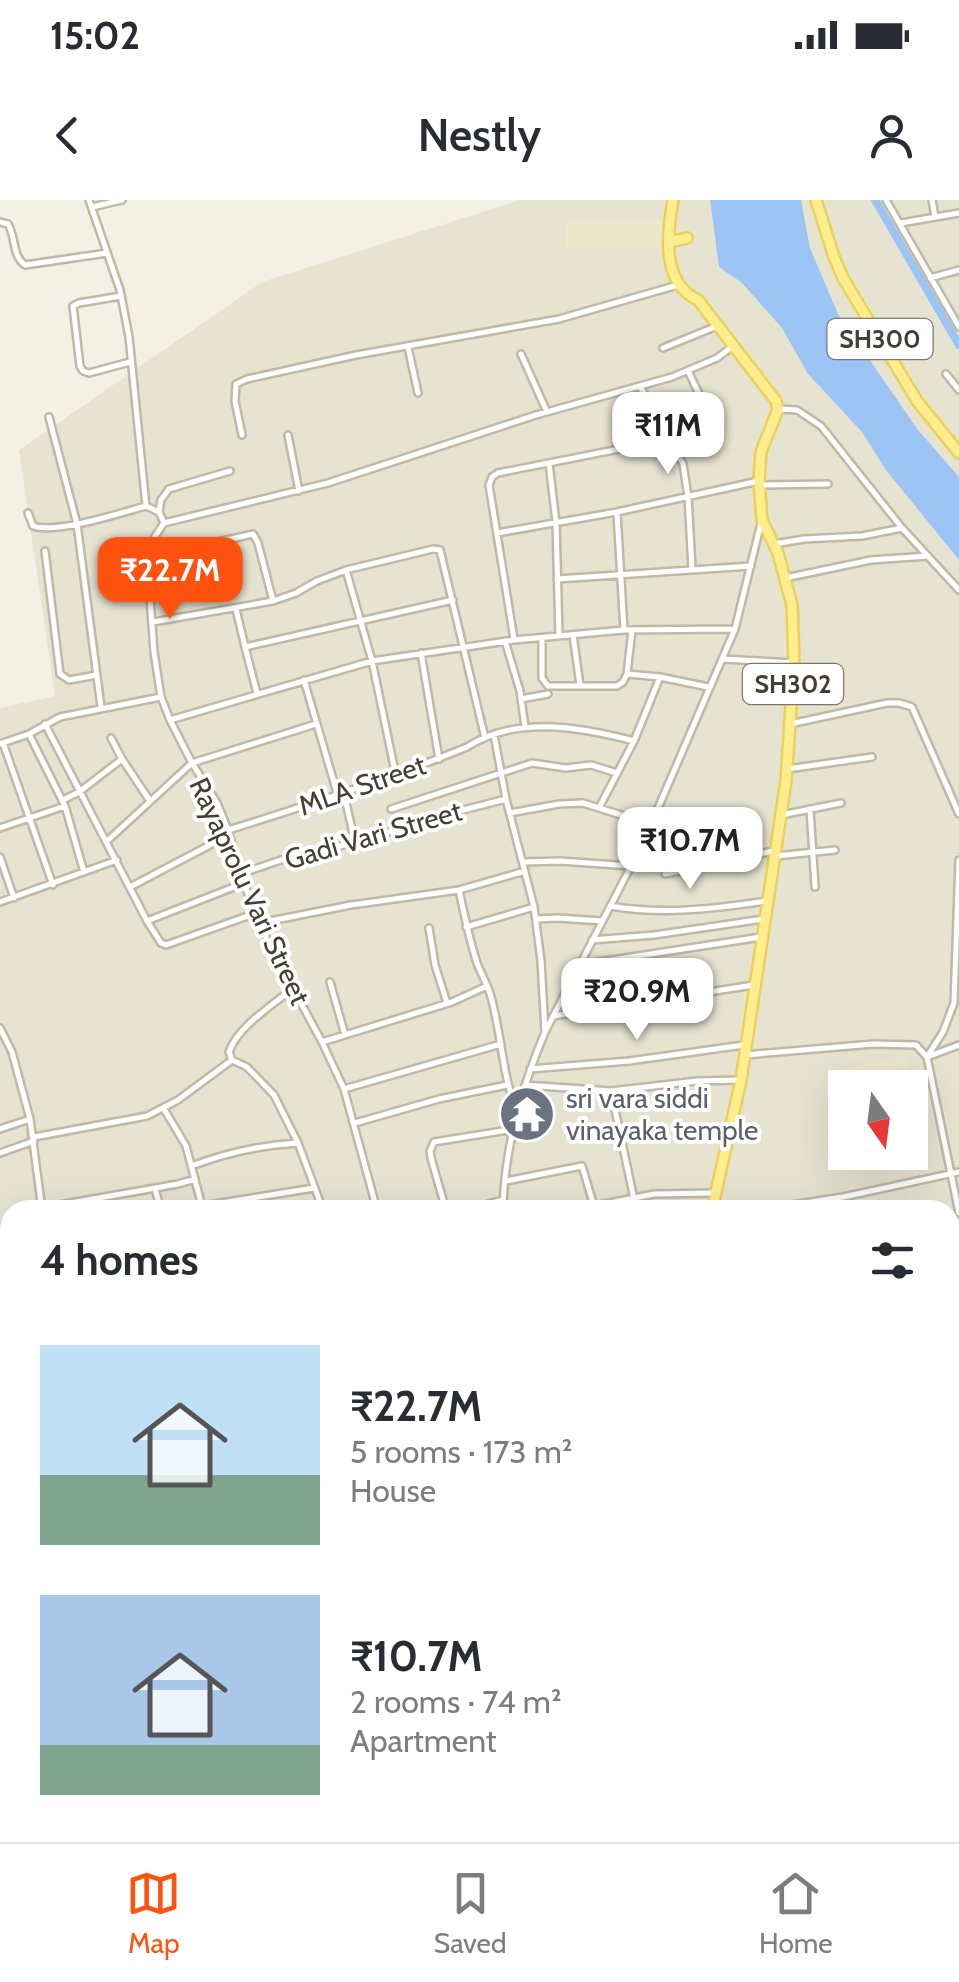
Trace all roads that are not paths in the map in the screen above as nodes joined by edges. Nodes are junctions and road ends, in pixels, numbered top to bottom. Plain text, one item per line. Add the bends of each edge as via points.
1 (122, 200) edge
2 (672, 200) edge
3 (816, 200) edge
4 (886, 200) edge
5 (932, 200) edge
6 (90, 204) edge
7 (959, 213) edge
8 (934, 217) junction
9 (0, 222) edge
10 (901, 224) junction
11 (687, 238) dead end
12 (669, 242) junction
13 (107, 253) junction
14 (959, 270) edge
15 (930, 278) junction
16 (678, 285) junction
17 (121, 296) junction
18 (718, 326) junction
19 (959, 328) edge
20 (408, 346) junction
21 (732, 346) junction
22 (663, 348) dead end
23 (521, 354) dead end
24 (130, 362) junction
25 (688, 371) junction
26 (946, 374) dead end
27 (640, 386) junction
28 (959, 390) edge
29 (418, 392) dead end
30 (778, 409) junction
31 (548, 412) junction
32 (49, 417) dead end
33 (716, 430) dead end
34 (242, 435) dead end
35 (288, 435) dead end
36 (670, 438) junction
37 (959, 453) edge
38 (548, 462) junction
39 (230, 471) dead end
40 (759, 483) junction
41 (828, 484) dead end
42 (299, 491) junction
43 (688, 496) junction
44 (146, 506) junction
45 (159, 512) junction
46 (617, 512) junction
47 (28, 513) dead end
48 (762, 520) junction
49 (556, 522) junction
50 (164, 523) junction
51 (77, 524) junction
52 (902, 528) junction
53 (497, 533) junction
54 (774, 544) junction
55 (45, 551) dead end
56 (928, 556) junction
57 (151, 558) junction
58 (750, 566) junction
59 (692, 569) junction
60 (346, 570) junction
61 (622, 573) junction
62 (785, 578) junction
63 (557, 579) junction
64 (959, 590) edge
65 (453, 600) junction
66 (272, 601) junction
67 (236, 609) junction
68 (360, 620) junction
69 (152, 622) junction
70 (735, 628) junction
71 (628, 630) junction
72 (574, 635) junction
73 (560, 636) junction
74 (542, 638) junction
75 (514, 640) junction
76 (506, 641) junction
77 (464, 646) junction
78 (246, 648) junction
79 (421, 653) junction
80 (720, 659) junction
81 (372, 661) junction
82 (794, 663) junction
83 (626, 674) junction
84 (97, 675) junction
85 (660, 677) junction
86 (304, 680) junction
87 (580, 685) junction
88 (708, 686) junction
89 (258, 694) junction
90 (548, 694) dead end
91 (161, 696) junction
92 (521, 699) junction
93 (101, 707) junction
94 (170, 720) junction
95 (44, 724) junction
96 (316, 724) junction
97 (790, 724) junction
98 (526, 727) junction
99 (30, 734) junction
100 (494, 735) junction
101 (111, 738) dead end
102 (485, 738) junction
103 (634, 741) junction
104 (2, 744) edge
105 (872, 756) dead end
106 (439, 758) junction
107 (122, 759) junction
108 (192, 764) junction
109 (786, 770) junction
110 (617, 773) junction
111 (501, 774) junction
112 (396, 776) junction
113 (959, 781) edge
114 (946, 786) junction
115 (80, 792) junction
116 (341, 795) junction
117 (506, 799) junction
118 (150, 801) junction
119 (64, 803) junction
120 (840, 803) dead end
121 (599, 807) junction
122 (810, 809) junction
123 (392, 810) dead end
124 (510, 813) junction
125 (959, 814) edge
126 (781, 815) junction
127 (29, 818) junction
128 (650, 824) junction
129 (0, 828) edge
130 (229, 832) junction
131 (106, 842) junction
132 (355, 842) junction
133 (835, 850) dead end
134 (813, 852) junction
135 (776, 853) junction
136 (0, 857) edge
137 (116, 860) junction
138 (959, 860) edge
139 (523, 862) junction
140 (630, 866) junction
141 (84, 872) junction
142 (525, 872) junction
143 (240, 874) junction
144 (664, 874) dead end
145 (53, 884) junction
146 (244, 884) junction
147 (130, 887) junction
148 (816, 887) dead end
149 (459, 890) junction
150 (14, 898) junction
151 (769, 901) junction
152 (0, 902) edge
153 (610, 906) junction
154 (534, 908) junction
155 (256, 913) junction
156 (767, 918) junction
157 (536, 919) junction
158 (147, 921) junction
159 (602, 921) junction
160 (260, 923) junction
161 (466, 927) junction
162 (429, 928) dead end
163 (764, 936) junction
164 (592, 940) junction
165 (579, 965) junction
166 (330, 982) dead end
167 (756, 984) junction
168 (487, 986) junction
169 (293, 988) junction
170 (447, 1004) junction
171 (553, 1016) junction
172 (0, 1028) edge
173 (545, 1032) junction
174 (345, 1036) junction
175 (322, 1042) junction
176 (502, 1044) junction
177 (959, 1045) edge
178 (746, 1049) junction
179 (927, 1057) junction
180 (232, 1060) junction
181 (530, 1069) junction
182 (742, 1080) junction
183 (525, 1084) junction
184 (507, 1085) junction
185 (344, 1089) junction
186 (612, 1091) junction
187 (164, 1110) junction
188 (518, 1114) junction
189 (30, 1119) junction
190 (354, 1123) junction
191 (0, 1129) edge
192 (515, 1129) junction
193 (34, 1139) junction
194 (298, 1143) junction
195 (0, 1153) edge
196 (193, 1166) junction
197 (959, 1172) edge
198 (950, 1174) junction
199 (195, 1179) junction
200 (506, 1181) junction
201 (155, 1188) junction
202 (314, 1188) junction
203 (714, 1193) junction
204 (634, 1199) junction
205 (41, 1200) edge
206 (90, 1200) edge
207 (158, 1200) edge
208 (201, 1200) edge
209 (247, 1200) edge
210 (319, 1200) edge
211 (374, 1200) edge
212 (443, 1200) edge
213 (503, 1200) edge
214 (592, 1200) edge
215 (628, 1200) edge
216 (713, 1200) edge
217 (829, 1200) edge
218 (956, 1200) edge

1 - 6 street
2 - 12 main road
3 - 37 main road, SH300 via 844,278 917,401
4 - 10 street
5 - 8 street
6 - 13 street
7 - 8 street
8 - 10 street
9 - 13 street via 12,231 24,266
10 - 15 street
11 - 12 main road
12 - 16 main road
13 - 17 street
14 - 15 street
15 - 19 street
16 - 18 main road
16 - 20 street via 559,320
17 - 24 street
17 - 24 street via 72,306 80,366 89,372
18 - 21 main road
18 - 22 street
20 - 29 street
20 - 34 street via 236,384
21 - 25 street
21 - 30 main road
23 - 31 street
24 - 44 street
25 - 27 street
25 - 33 street
26 - 28 street
27 - 31 street
27 - 36 street
30 - 40 main road, SH302 via 761,452
30 - 52 street via 797,410 821,426
31 - 42 street
32 - 51 street
35 - 42 street
36 - 38 street
36 - 43 street
38 - 49 street
38 - 53 street via 492,477
39 - 45 street via 169,490
40 - 41 street
40 - 43 street
40 - 48 main road, SH302
42 - 50 street
43 - 46 street
43 - 59 street
44 - 45 street
44 - 51 street
45 - 50 street
46 - 49 street
46 - 61 street
47 - 51 street via 39,528
48 - 54 main road, SH302
48 - 58 street
49 - 53 street
49 - 63 street
50 - 57 street
51 - 84 street
52 - 54 street
52 - 56 street
53 - 75 street
54 - 62 main road, SH302
55 - 84 street via 60,674 69,680
56 - 62 street
56 - 64 street
57 - 66 street via 253,534
57 - 69 street, Rayaprolu Vari Street
58 - 59 street
58 - 70 street
59 - 61 street
60 - 65 street via 438,549
60 - 66 street
60 - 68 street
61 - 63 street
61 - 71 street
62 - 82 main road, SH302
63 - 73 street
65 - 68 street
65 - 77 street
66 - 67 street
67 - 69 street
67 - 78 street
68 - 78 street
68 - 81 street
69 - 91 street, Rayaprolu Vari Street
70 - 71 street
70 - 80 street
71 - 72 street
71 - 83 street
72 - 73 street
72 - 87 street
73 - 74 street
74 - 75 street
74 - 87 street via 544,683
75 - 76 street
76 - 77 street
76 - 92 street
77 - 79 street
77 - 102 street
78 - 89 street
79 - 81 street
79 - 106 street
80 - 82 street
80 - 88 street
81 - 86 street
81 - 112 street
82 - 97 main road, SH302
83 - 85 street
83 - 87 street via 617,686
84 - 93 street
85 - 88 street
85 - 103 street
86 - 89 street
86 - 96 street
88 - 128 street
89 - 94 street
90 - 92 street
91 - 93 street
91 - 94 street, Rayaprolu Vari Street
92 - 98 street
93 - 95 street
94 - 108 street, Rayaprolu Vari Street
95 - 99 street
95 - 115 street
96 - 108 street
96 - 116 street
97 - 109 main road, SH302
97 - 114 street via 900,703 912,708
98 - 100 street, MLA Street
98 - 103 street, MLA Street
99 - 104 street
99 - 119 street
100 - 102 street, MLA Street
100 - 111 street
101 - 107 street
102 - 106 street, MLA Street
103 - 110 street
104 - 127 street
105 - 109 street
106 - 112 street, MLA Street
107 - 115 street
107 - 118 street
108 - 118 street
108 - 130 street, Rayaprolu Vari Street
109 - 126 main road, SH302
110 - 111 street via 532,762
110 - 121 street
111 - 117 street
111 - 123 street
112 - 116 street, MLA Street
113 - 114 street
114 - 125 street
115 - 119 street
115 - 131 street
116 - 130 street, MLA Street
116 - 132 street
117 - 124 street
117 - 132 street, Gadi Vari Street
118 - 131 street
119 - 127 street
119 - 141 street
120 - 122 street
121 - 124 street via 559,804
121 - 128 street
122 - 126 street
122 - 134 street
124 - 139 street
126 - 135 main road, SH302
127 - 129 street
127 - 145 street
128 - 140 street
130 - 143 street, Rayaprolu Vari Street
130 - 147 street, MLA Street
131 - 137 street
132 - 143 street, Gadi Vari Street
133 - 134 street
134 - 135 street
134 - 148 street
135 - 144 street
135 - 151 main road, SH302
136 - 150 street
137 - 141 street
137 - 147 street
138 - 179 street via 954,1003
139 - 140 street
139 - 142 street
140 - 153 street
141 - 145 street
142 - 149 street
142 - 154 street
143 - 146 street, Rayaprolu Vari Street
145 - 150 street
146 - 155 street, Rayaprolu Vari Street
146 - 158 street
147 - 158 street
149 - 160 street
149 - 161 street
150 - 152 street
151 - 153 street via 662,912
151 - 156 main road, SH302
153 - 159 street
154 - 157 street
154 - 161 street
155 - 158 street via 166,945
155 - 160 street, Rayaprolu Vari Street
156 - 163 main road, SH302
156 - 164 street
157 - 159 street
157 - 173 street
159 - 164 street
160 - 169 street, Rayaprolu Vari Street
161 - 168 street
162 - 170 street
163 - 165 street
163 - 167 main road, SH302
164 - 165 street
165 - 171 street
166 - 174 street
167 - 171 street
167 - 178 main road, SH302
168 - 170 street
168 - 176 street
169 - 175 street, Rayaprolu Vari Street
169 - 180 street via 232,1044
170 - 174 street
171 - 173 street
172 - 189 street
173 - 181 street
174 - 175 street
175 - 185 street, Rayaprolu Vari Street
176 - 184 street
176 - 185 street
177 - 179 street
178 - 179 street via 916,1045
178 - 181 street
178 - 182 main road, SH302
179 - 198 street
180 - 187 street
180 - 194 street via 274,1095
181 - 183 street
182 - 186 street
182 - 203 main road, SH302
183 - 186 street
183 - 188 street
184 - 188 street
184 - 190 street
185 - 190 street, Rayaprolu Vari Street
186 - 204 street
187 - 193 street
187 - 196 street
188 - 192 street
189 - 191 street
189 - 193 street
190 - 211 street, Rayaprolu Vari Street
192 - 200 street
192 - 212 street via 434,1142 431,1158
193 - 195 street
193 - 205 street
194 - 196 street via 260,1146
194 - 202 street
196 - 199 street
197 - 198 street
198 - 217 street
198 - 218 street
199 - 201 street
199 - 208 street
200 - 213 street
200 - 214 street via 579,1165
201 - 206 street
201 - 207 street
202 - 209 street
202 - 210 street
203 - 204 street
203 - 216 main road, SH302
204 - 215 street

